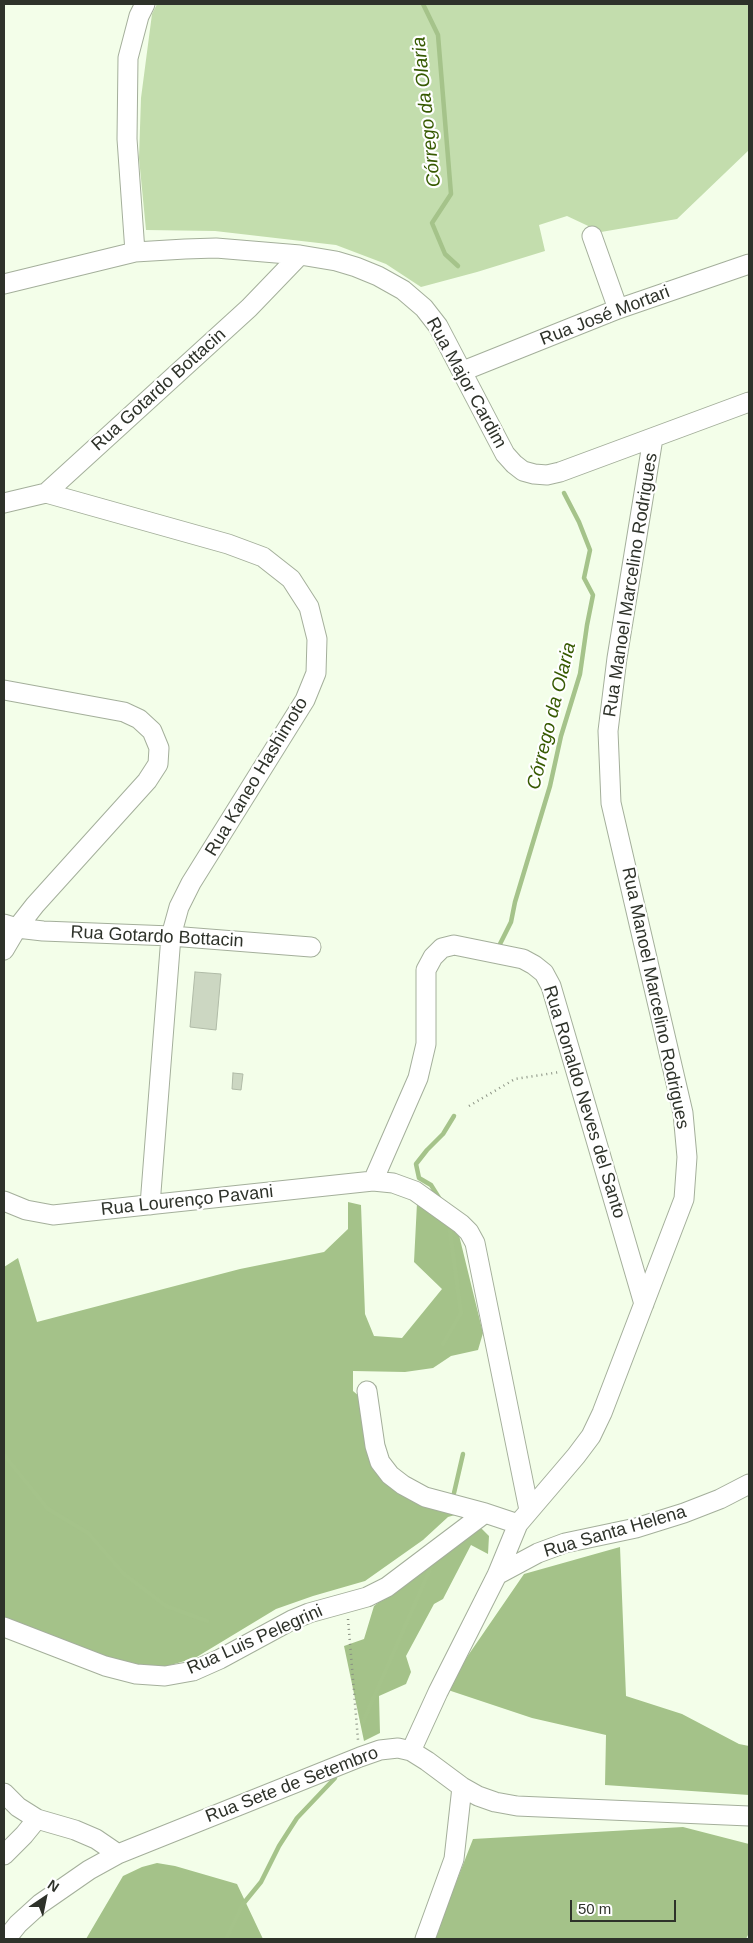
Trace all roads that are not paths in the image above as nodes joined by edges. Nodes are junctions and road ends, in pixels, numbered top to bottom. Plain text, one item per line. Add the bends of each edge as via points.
1 (145, 4) edge
2 (592, 236) dead end
3 (135, 252) junction
4 (300, 255) junction
5 (749, 264) edge
6 (4, 284) edge
7 (618, 309) junction
8 (463, 371) junction
9 (749, 402) edge
10 (653, 438) junction
11 (46, 493) junction
12 (4, 503) edge
13 (4, 690) edge
14 (10, 926) edge
15 (171, 936) junction
16 (311, 947) dead end
17 (4, 950) edge
18 (373, 1181) junction
19 (4, 1201) edge
20 (150, 1206) junction
21 (644, 1304) junction
22 (367, 1391) dead end
23 (749, 1484) edge
24 (485, 1512) junction
25 (523, 1517) junction
26 (497, 1575) junction
27 (4, 1627) edge
28 (411, 1751) junction
29 (462, 1788) junction
30 (4, 1793) edge
31 (749, 1816) edge
32 (37, 1819) junction
33 (118, 1854) junction
34 (4, 1855) edge
35 (6, 1939) edge
36 (425, 1939) edge

1 - 3 street via 128,58 127,139
2 - 7 street
3 - 4 street, Rua Major Cardim via 216,248
3 - 6 street, Rua Major Cardim
4 - 8 street, Rua Major Cardim via 356,267 403,290 424,308 438,326
4 - 11 street, Rua Gotardo Bottacin via 249,308
5 - 7 street, Rua José Mortari
7 - 8 street, Rua José Mortari
8 - 10 street, Rua Major Cardim via 505,454 514,464 534,474 547,475
9 - 10 street, Rua Major Cardim
10 - 21 street, Rua Manoel Marcelino Rodrigues via 608,730 612,803 683,1114 687,1157 684,1199
11 - 12 street, Rua Gotardo Bottacin
11 - 15 street, Rua Kaneo Hashimoto via 228,544 263,557 291,579 310,607 317,639 316,673 305,700 191,883 179,907
13 - 14 street via 124,712 152,731 159,748 158,764 147,781
14 - 15 street, Rua Gotardo Bottacin via 43,931
14 - 17 street
15 - 16 street, Rua Gotardo Bottacin
15 - 20 street, Rua Kaneo Hashimoto
18 - 20 street, Rua Lourenço Pavani
18 - 21 street, Rua Ronaldo Neves del Santo via 418,1078 426,1044 426,970 432,957 442,948 454,945 523,959 544,973 551,986
18 - 25 street, Rua Lourenço Pavani via 415,1191 461,1224 475,1242
19 - 20 street, Rua Lourenço Pavani via 26,1210 53,1215
21 - 25 street, Rua Manoel Marcelino Rodrigues via 591,1436
22 - 24 street via 375,1446 380,1462 390,1476 425,1497
23 - 26 street, Rua Santa Helena via 684,1513 636,1528 565,1543
24 - 25 street
24 - 27 street, Rua Luis Pelegrini via 387,1588 292,1620 193,1671 165,1676 136,1674 106,1666
25 - 26 street, Rua Manoel Marcelino Rodrigues
26 - 28 street
28 - 29 street, Rua Sete de Setembro
28 - 33 street, Rua Sete de Setembro via 398,1748 380,1750 360,1757
29 - 31 street, Rua Sete de Setembro via 495,1802 517,1806
29 - 36 street via 454,1858
30 - 32 street
32 - 33 street via 75,1830
32 - 34 street
33 - 35 street, Rua Sete de Setembro via 40,1904

